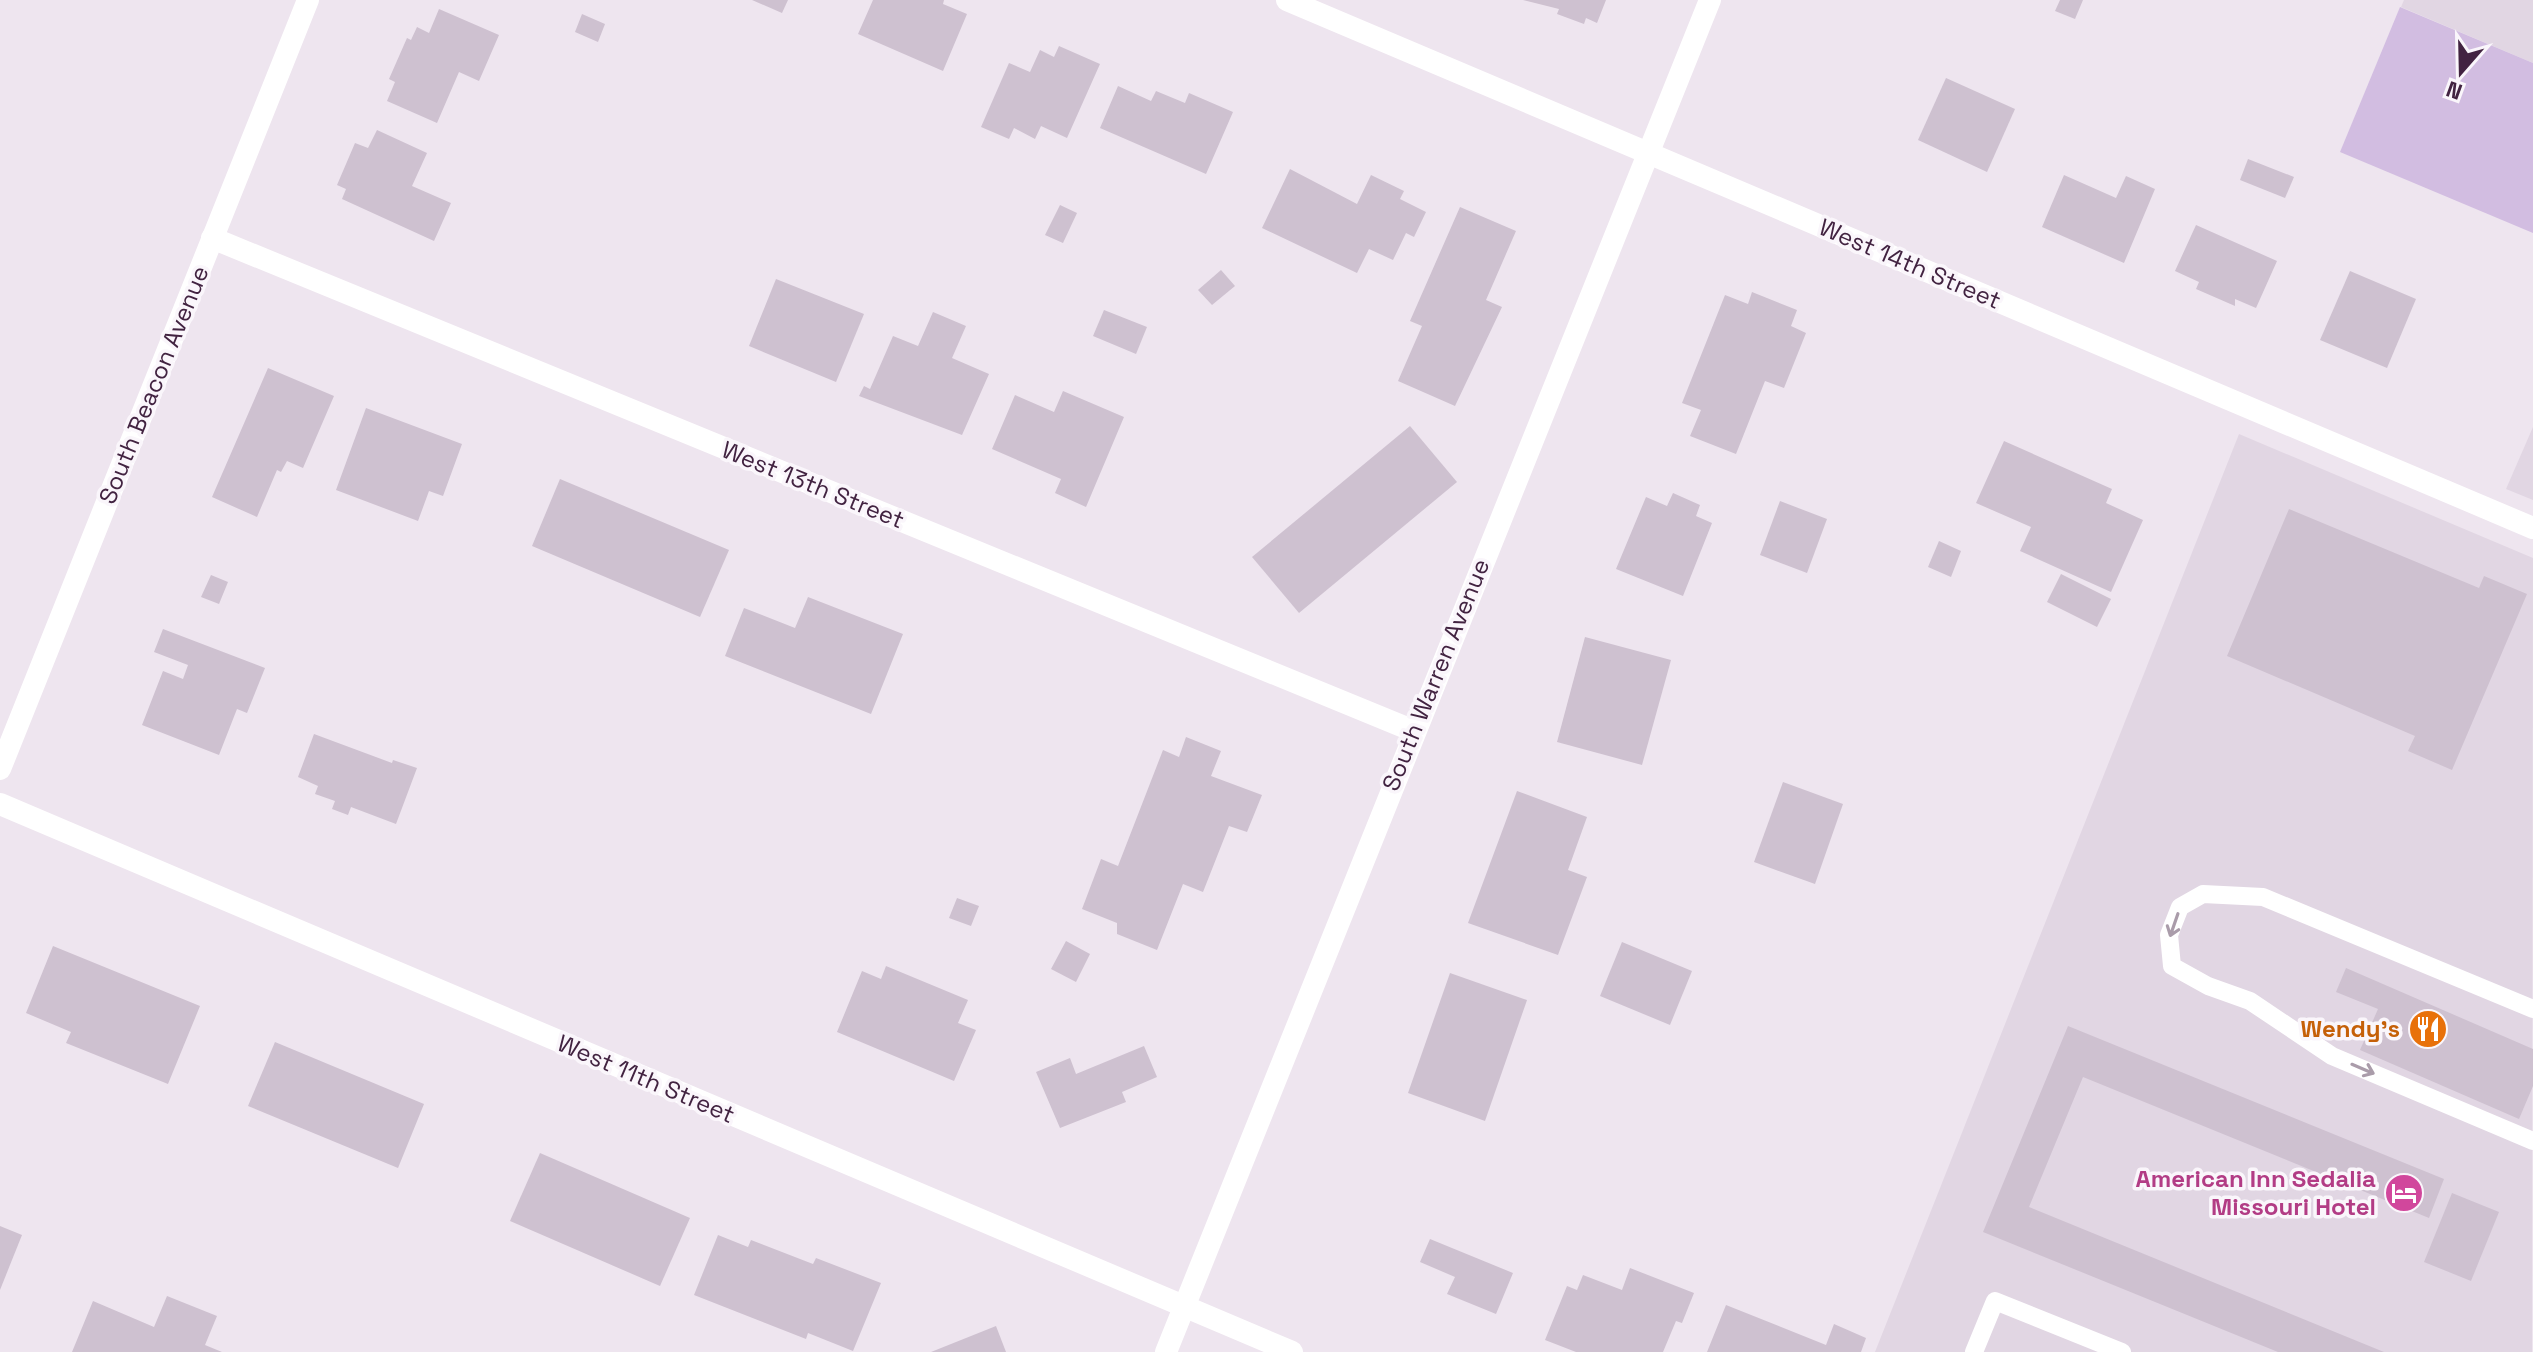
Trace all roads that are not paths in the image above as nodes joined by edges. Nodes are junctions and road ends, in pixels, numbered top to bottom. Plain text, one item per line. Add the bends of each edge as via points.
1 (308, 0) edge
2 (1287, 0) edge
3 (1710, 0) edge
4 (1648, 153) junction
5 (212, 238) junction
6 (2533, 528) edge
7 (1414, 731) junction
8 (0, 769) edge
9 (0, 804) edge
10 (2533, 1009) edge
11 (2533, 1141) edge
12 (1183, 1307) junction
13 (2118, 1350) edge
14 (1166, 1352) edge
15 (1292, 1352) edge
16 (1974, 1352) edge
17 (2090, 1352) edge

1 - 5 street, South Beacon Avenue
2 - 4 street, West 14th Street
3 - 4 street, South Warren Avenue
4 - 6 street, West 14th Street
4 - 7 street, South Warren Avenue
5 - 7 street, West 13th Street
5 - 8 street, South Beacon Avenue
7 - 12 street, South Warren Avenue
9 - 12 street, West 11th Street
10 -> 11 lane via 2263,897 2203,894 2180,907 2169,935 2172,966 2250,1001 2332,1056
12 - 14 street, South Warren Avenue
12 - 15 street, West 11th Street
13 - 16 lane via 1995,1301
13 - 17 lane

